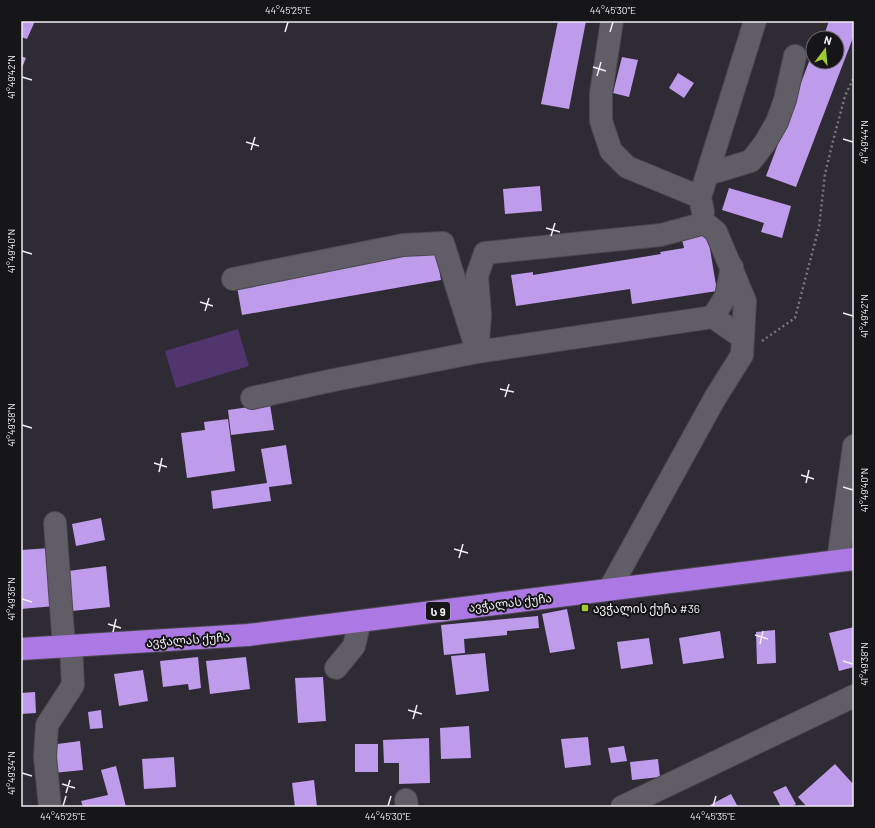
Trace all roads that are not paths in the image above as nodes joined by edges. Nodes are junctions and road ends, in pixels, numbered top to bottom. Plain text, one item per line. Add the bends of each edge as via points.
1 (612, 21) edge
2 (755, 21) edge
3 (795, 56) dead end
4 (708, 174) junction
5 (700, 197) junction
6 (705, 223) junction
7 (732, 267) junction
8 (233, 279) dead end
9 (713, 317) junction
10 (742, 347) junction
11 (477, 352) junction
12 (252, 398) dead end
13 (854, 446) edge
14 (54, 523) dead end
15 (846, 560) edge
16 (609, 590) junction
17 (360, 621) junction
18 (67, 646) junction
19 (21, 649) edge
20 (336, 668) dead end
21 (854, 696) edge
22 (50, 807) edge
23 (622, 807) edge

1 - 5 street via 601,93 601,121 611,151 627,168
2 - 4 street
3 - 4 street via 777,122 751,161
4 - 5 street
5 - 6 street
6 - 7 street via 716,232
6 - 11 street via 661,234 485,253 477,276 480,315
7 - 9 street via 726,296
7 - 10 street via 745,301
8 - 11 street via 403,245 443,243
9 - 10 street
9 - 11 street
10 - 16 street
11 - 12 street
13 - 15 street
14 - 18 street
15 - 16 highway, ავჭალას ქუჩა / ს 9
16 - 17 highway, ავჭალას ქუჩა / ს 9
17 - 18 highway, ავჭალას ქუჩა / ს 9 via 248,635
17 - 20 street via 354,646
18 - 19 highway, ავჭალას ქუჩა / ს 9
18 - 22 street via 73,685 47,725 45,756
21 - 23 street

